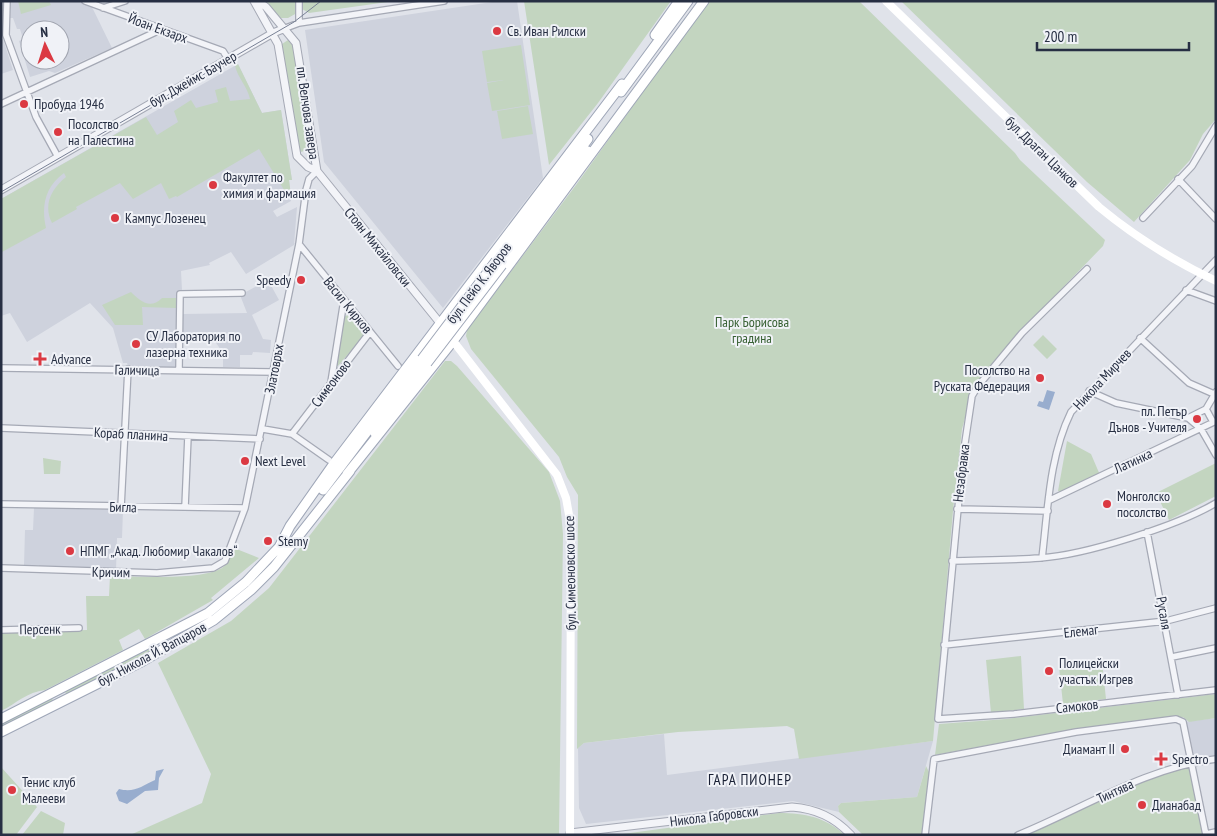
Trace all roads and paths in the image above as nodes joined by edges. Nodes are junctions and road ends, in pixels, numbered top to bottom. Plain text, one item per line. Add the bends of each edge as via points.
1 (7, 1) edge
2 (85, 1) edge
3 (125, 1) edge
4 (256, 1) edge
5 (300, 1) edge
6 (444, 1) edge
7 (680, 1) edge
8 (688, 1) edge
9 (697, 1) edge
10 (704, 1) edge
11 (886, 1) edge
12 (426, 3) edge
13 (103, 8) junction
14 (299, 23) junction
15 (162, 29) junction
16 (283, 29) junction
17 (272, 33) junction
18 (4, 36) edge
19 (228, 59) junction
20 (622, 84) junction
21 (26, 92) junction
22 (635, 94) junction
23 (1, 104) edge
24 (1216, 126) edge
25 (597, 132) junction
26 (58, 158) junction
27 (317, 171) junction
28 (1178, 179) junction
29 (1, 190) edge
30 (540, 191) junction
31 (556, 204) junction
32 (1143, 218) dead end
33 (1216, 219) edge
34 (299, 244) junction
35 (1216, 260) edge
36 (1087, 269) dead end
37 (1202, 274) junction
38 (1216, 281) edge
39 (1186, 290) junction
40 (242, 293) dead end
41 (344, 300) junction
42 (1216, 302) edge
43 (440, 323) junction
44 (370, 332) junction
45 (1140, 338) junction
46 (453, 341) junction
47 (425, 361) junction
48 (398, 366) dead end
49 (1, 368) edge
50 (128, 370) junction
51 (179, 370) junction
52 (273, 372) junction
53 (330, 384) junction
54 (1089, 391) junction
55 (1215, 393) edge
56 (1206, 409) junction
57 (1188, 418) junction
58 (1215, 421) edge
59 (1, 428) edge
60 (263, 429) junction
61 (1201, 429) junction
62 (126, 433) junction
63 (292, 434) junction
64 (188, 436) junction
65 (260, 439) junction
66 (1216, 455) edge
67 (329, 460) dead end
68 (348, 474) junction
69 (1050, 500) junction
70 (1216, 503) edge
71 (1, 504) edge
72 (121, 507) junction
73 (185, 507) junction
74 (245, 508) junction
75 (957, 510) junction
76 (1048, 512) junction
77 (1147, 532) junction
78 (281, 552) junction
79 (1042, 558) junction
80 (952, 561) junction
81 (267, 562) joint
82 (221, 566) joint
83 (1, 568) edge
84 (1216, 608) edge
85 (1166, 621) junction
86 (79, 628) dead end
87 (1, 630) edge
88 (944, 645) junction
89 (1216, 648) edge
90 (1172, 657) junction
91 (1216, 690) edge
92 (1178, 695) junction
93 (1, 718) edge
94 (939, 721) joint
95 (1, 732) edge
96 (1216, 759) edge
97 (1192, 762) junction
98 (1216, 832) edge
99 (570, 834) edge
100 (851, 835) edge
101 (925, 835) edge
102 (1018, 835) edge
103 (1206, 835) edge

1 - 18 street
2 - 13 street, Йоан Екзарх
3 - 13 street
4 - 16 street, пл. Велчова завера via 266,7
4 - 17 street, пл. Велчова завера
5 - 14 street
6 - 12 street
7 - 20 main road
8 - 25 main road, бул. Пейо К. Яворов
9 - 25 main road, бул. Пейо К. Яворов
10 - 22 main road
11 - 37 main road, бул. Драган Цанков via 1099,206 1129,231
12 - 14 street
13 - 15 street, Йоан Екзарх
14 - 16 street
15 - 19 street, Йоан Екзарх via 223,51
15 - 21 street
16 - 17 street, бул. Джеймс Баучер
16 - 27 street, пл. Велчова завера via 296,43
17 - 19 street, бул. Джеймс Баучер
17 - 27 street, пл. Велчова завера via 281,58 297,156 308,168
18 - 21 street
19 - 26 street, бул. Джеймс Баучер
20 - 25 main road
20 - 30 main road
21 - 23 street
21 - 26 street
22 - 25 main road
22 - 31 main road
24 - 28 street via 1199,157
25 - 30 main road
25 - 31 main road
25 - 47 main road, бул. Пейо К. Яворов, bridge
26 - 29 street, бул. Джеймс Баучер
27 - 34 street, Златовръх via 306,190
27 - 43 street, Стоян Михайловски
28 - 32 street
28 - 33 street
30 - 43 main road
31 - 46 main road
34 - 41 street, Васил Кирков
34 - 52 street, Златовръх
35 - 37 street, Никола Мирчев
36 - 75 street, Незабравка via 1022,333 975,391 964,447
37 - 38 main road, бул. Драган Цанков
37 - 39 street, Никола Мирчев
39 - 42 street
39 - 45 street, Никола Мирчев
40 - 51 street via 180,294
41 - 44 street, Васил Кирков
41 - 53 street
43 - 46 main road, бул. Симеоновско шосе
43 - 78 main road via 317,487 290,526
44 - 48 street, Васил Кирков
44 - 53 street, Симеоново
45 - 54 street, Никола Мирчев
45 - 55 street via 1188,383
46 - 68 main road
46 - 99 main road, бул. Симеоновско шосе via 542,454 557,475 566,498 571,526
47 - 68 main road, бул. Пейо К. Яворов
47 - 78 main road, бул. Пейо К. Яворов
49 - 50 street, Галичица
50 - 51 street, Галичица
50 - 62 street
51 - 52 street, Галичица
52 - 60 street, Златовръх
53 - 63 street, Симеоново
54 - 57 street via 1116,402
54 - 69 street, Никола Мирчев via 1071,412 1060,434
55 - 56 street
56 - 57 street
56 - 58 street
57 - 61 street
58 - 61 street, Латинка
59 - 62 street, Кораб планина
60 - 63 street
60 - 65 street, Златовръх
61 - 66 street
61 - 69 street, Латинка
62 - 64 street, Кораб планина
62 - 72 street
63 - 67 street
64 - 65 street, Кораб планина
64 - 73 street
65 - 74 street, Златовръх
68 - 78 main road, бул. Пейо К. Яворов
69 - 76 street, Никола Мирчев
70 - 77 street
71 - 72 street, Бигла
72 - 73 street, Бигла
73 - 74 street, Бигла
74 - 82 street, Златовръх via 230,553
75 - 76 street
75 - 80 street, Незабравка
76 - 79 street, Никола Мирчев
77 - 79 street
77 - 85 street, Русаля
78 - 81 main road, бул. Пейо К. Яворов
78 - 95 main road, бул. Никола Й. Вапцаров via 251,590 201,629
79 - 80 street
80 - 88 street, Незабравка
81 - 93 main road, бул. Никола Й. Вапцаров via 230,596 200,617
82 - 83 street, Кричим via 157,573
84 - 85 street, Елемаг
85 - 88 street, Елемаг
85 - 90 street, Русаля
86 - 87 street, Персенк
88 - 94 street, Незабравка
89 - 90 street
90 - 92 street, Русаля
91 - 92 street, Самоков
92 - 94 street, Самоков
96 - 97 street, Тинтява
97 - 101 street, Самоков via 1183,722 1176,719 1076,732 934,759
97 - 102 street, Тинтява via 1142,779
97 - 103 street
98 - 103 street
99 - 100 street, Никола Габровски via 792,807 827,815

